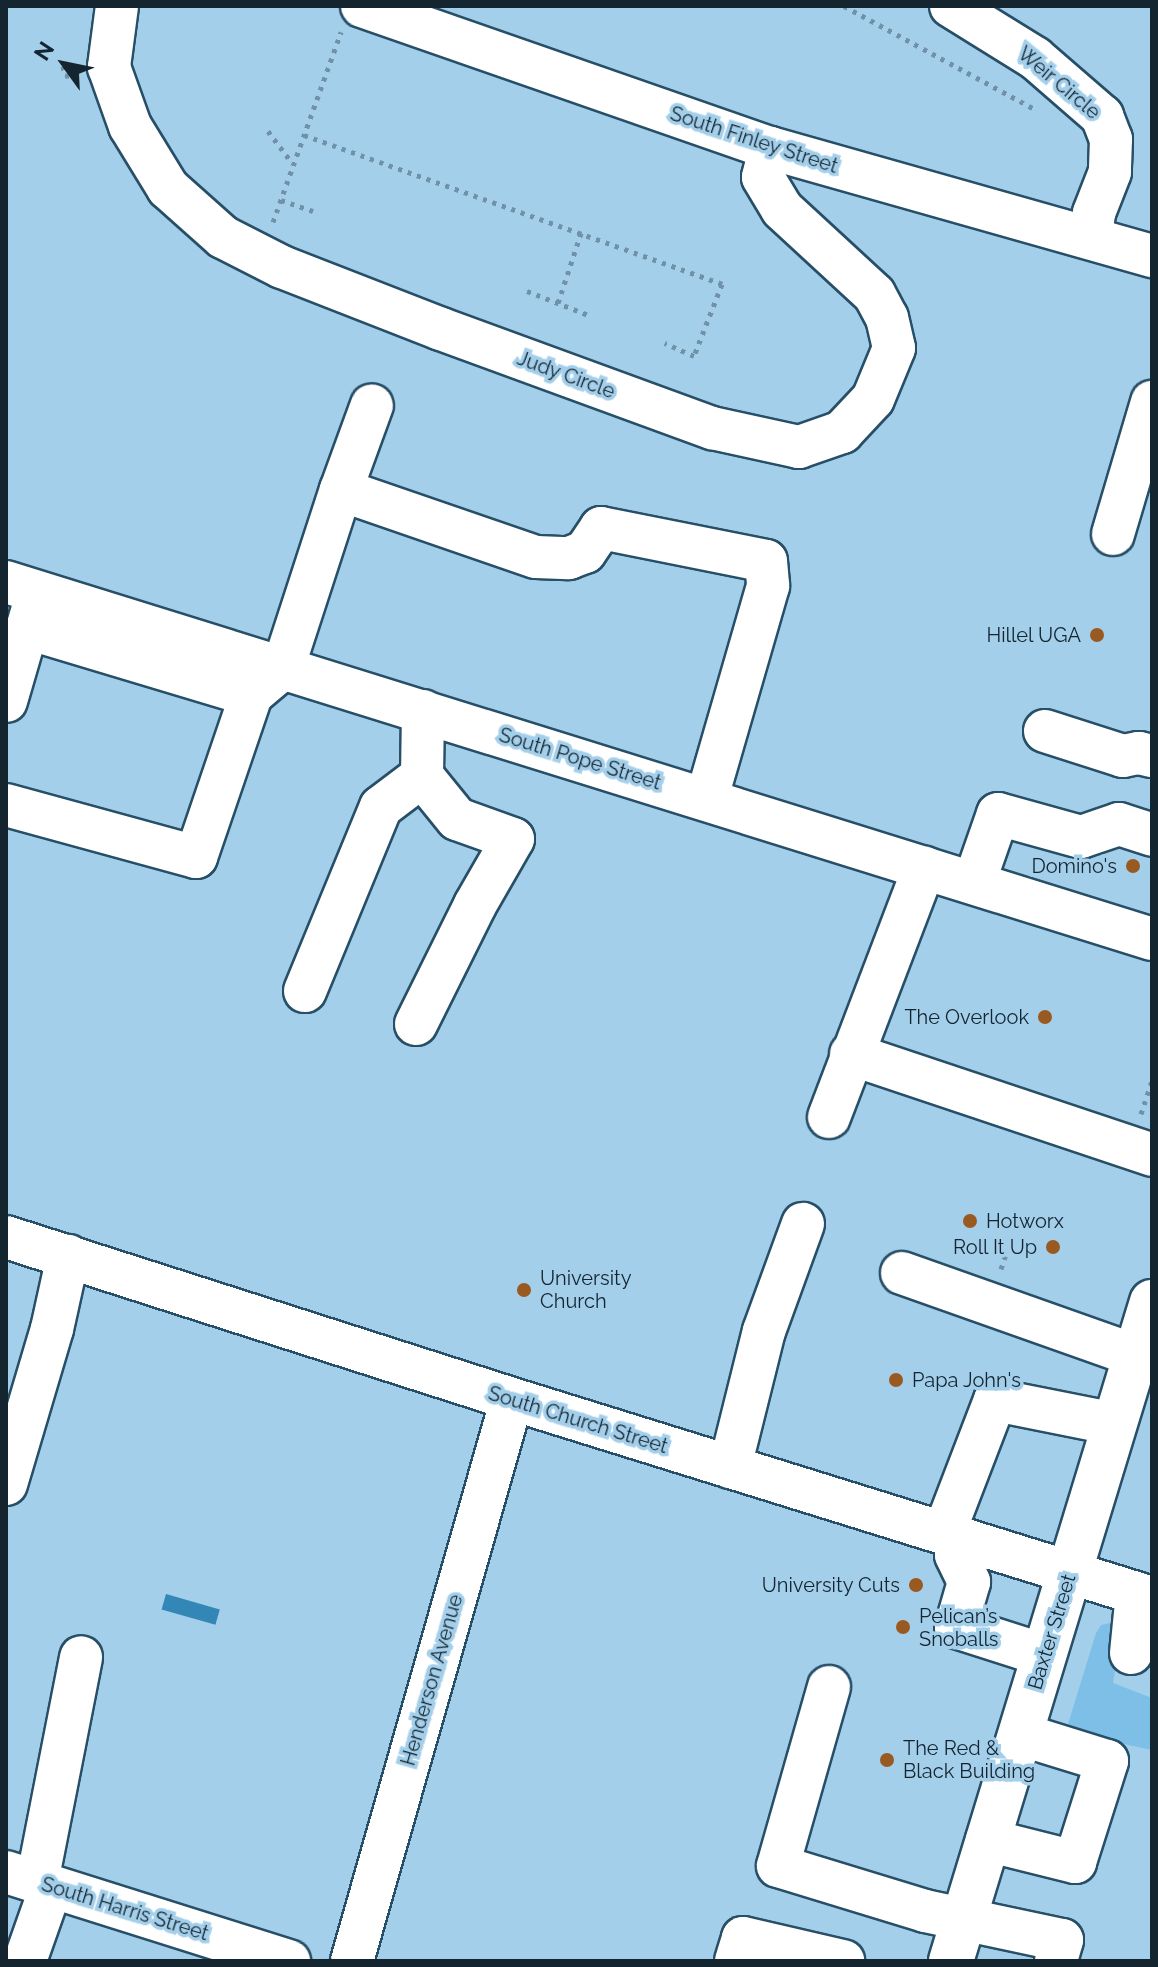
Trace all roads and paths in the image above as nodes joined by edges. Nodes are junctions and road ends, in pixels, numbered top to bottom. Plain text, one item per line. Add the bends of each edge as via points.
1 (117, 6) edge
2 (844, 6) edge
3 (951, 6) edge
4 (353, 14) edge
5 (1039, 98) dead end
6 (268, 131) dead end
7 (304, 135) junction
8 (770, 148) junction
9 (294, 165) junction
10 (281, 200) junction
11 (313, 211) dead end
12 (271, 227) dead end
13 (581, 233) junction
14 (1091, 237) junction
15 (1152, 256) edge
16 (527, 291) dead end
17 (558, 303) junction
18 (591, 316) dead end
19 (665, 343) dead end
20 (1152, 402) edge
21 (372, 405) dead end
22 (341, 490) junction
23 (1113, 534) dead end
24 (24, 601) edge
25 (283, 668) junction
26 (251, 695) junction
27 (6, 701) edge
28 (423, 711) junction
29 (1045, 731) dead end
30 (1152, 756) edge
31 (422, 776) junction
32 (707, 798) junction
33 (6, 805) edge
34 (1152, 835) edge
35 (924, 868) junction
36 (974, 883) junction
37 (1152, 939) edge
38 (305, 991) dead end
39 (416, 1024) dead end
40 (851, 1054) junction
41 (829, 1117) dead end
42 (1152, 1155) edge
43 (803, 1224) dead end
44 (6, 1237) edge
45 (68, 1256) junction
46 (902, 1273) dead end
47 (1152, 1302) edge
48 (1136, 1356) junction
49 (512, 1399) junction
50 (1115, 1424) junction
51 (730, 1467) junction
52 (6, 1484) edge
53 (953, 1536) junction
54 (1070, 1573) junction
55 (1144, 1596) edge
56 (1131, 1653) dead end
57 (1044, 1655) junction
58 (81, 1657) dead end
59 (829, 1687) dead end
60 (1020, 1734) junction
61 (987, 1840) junction
62 (31, 1880) edge
63 (964, 1920) junction
64 (1012, 1946) edge
65 (25, 1961) edge
66 (289, 1961) edge
67 (352, 1961) edge
68 (736, 1961) edge
69 (843, 1961) edge
70 (951, 1961) edge
71 (1056, 1961) edge

1 - 8 street, Judy Circle via 109,67 130,126 168,188 223,237 282,267 712,428 799,447 842,432 873,399 894,348 874,294 782,209 763,177
2 - 5 path via 1034,108
3 - 14 street, Weir Circle via 1035,58 1102,116 1111,139 1110,172
4 - 7 path
4 - 8 street, South Finley Street
6 - 9 path
7 - 9 path
7 - 13 path
8 - 14 street, South Finley Street
9 - 10 path
10 - 11 path
10 - 12 path
13 - 17 path
13 - 19 path via 722,284 694,356
14 - 15 street, South Finley Street
16 - 17 path
17 - 18 path
20 - 23 street
21 - 22 street
22 - 25 street
22 - 32 street via 536,557 569,558 585,552 601,528 766,561 768,586
24 - 25 street, South Pope Street
24 - 26 street
24 - 27 street
25 - 26 street
25 - 28 street, South Pope Street
26 - 33 street via 196,857
28 - 31 street
28 - 32 street, South Pope Street
29 - 30 street via 1123,756
31 - 38 street via 381,807
31 - 39 street via 457,819 513,839
32 - 35 street, South Pope Street
34 - 36 street via 1119,824 1081,837 998,814
35 - 36 street, South Pope Street
35 - 40 street
36 - 37 street, South Pope Street
40 - 41 street
40 - 42 street
43 - 51 street via 764,1331
44 - 45 street, South Church Street
45 - 49 street, South Church Street
45 - 52 street
46 - 48 street
47 - 48 main road, Baxter Street
48 - 50 main road, Baxter Street
49 - 51 street, South Church Street
49 - 67 street, Henderson Avenue
50 - 53 street via 995,1400
50 - 54 main road, Baxter Street
51 - 53 street, South Church Street
53 - 54 street, South Church Street
53 - 57 street via 969,1582 956,1627
54 - 55 street, South Church Street
54 - 57 main road, Baxter Street
55 - 56 street
57 - 60 main road, Baxter Street
58 - 62 street
59 - 63 street via 778,1866
60 - 61 main road, Baxter Street
60 - 61 street via 1107,1761 1075,1862
61 - 63 main road, Baxter Street
62 - 65 street
62 - 66 street, South Harris Street
63 - 64 street
63 - 70 main road, Baxter Street
64 - 71 street via 1062,1940
68 - 69 street via 743,1938

